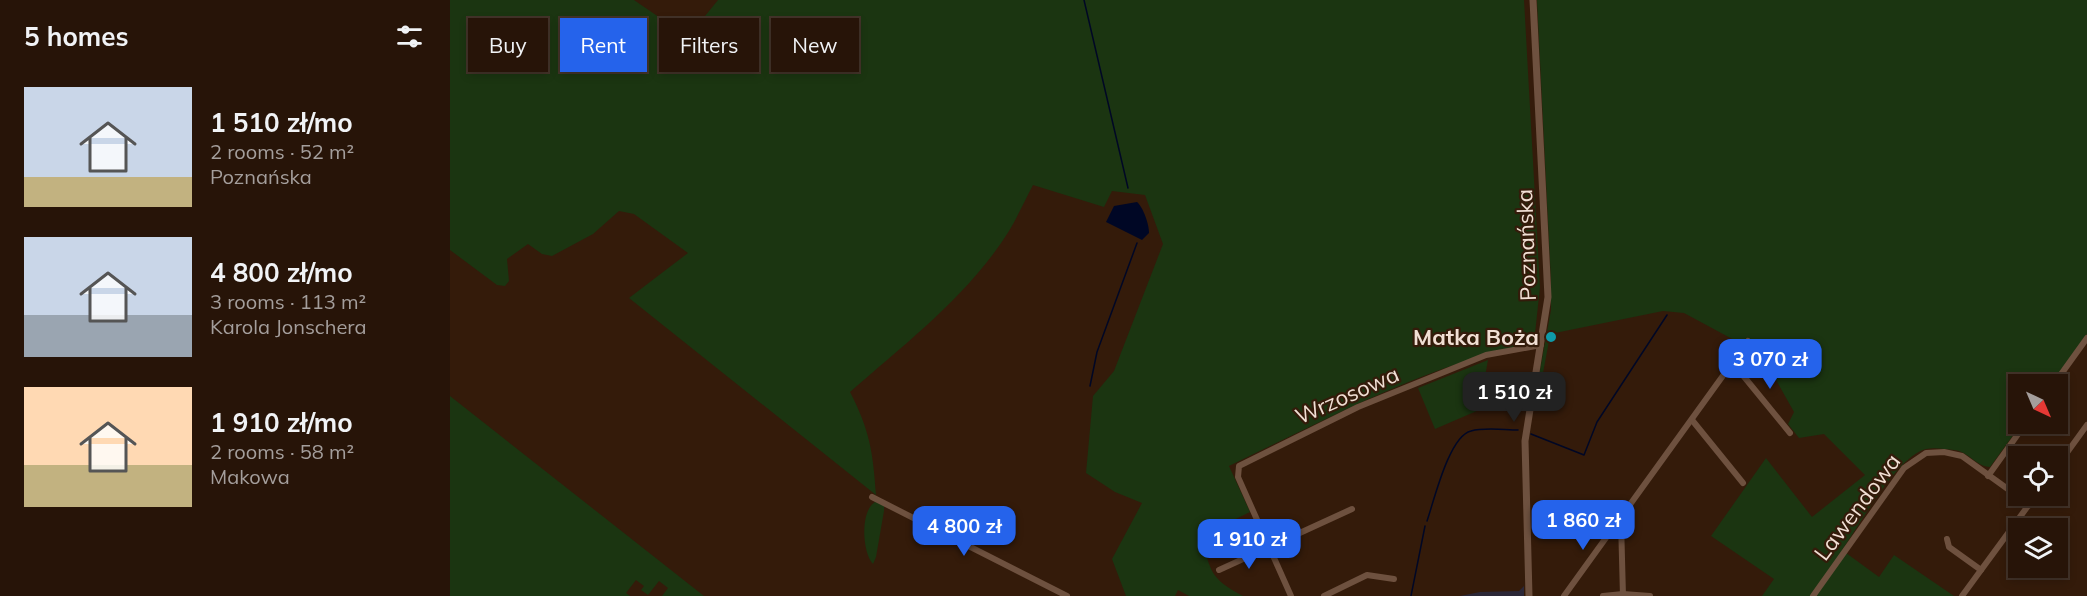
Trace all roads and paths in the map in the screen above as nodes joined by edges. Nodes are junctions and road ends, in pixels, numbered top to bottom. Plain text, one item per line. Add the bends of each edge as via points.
1 (1533, 0) edge
2 (2087, 338) edge
3 (1748, 341) dead end
4 (1541, 345) junction
5 (1732, 362) junction
6 (2061, 374) edge
7 (1692, 420) junction
8 (2087, 425) edge
9 (1790, 434) dead end
10 (2018, 434) edge
11 (2068, 451) edge
12 (1988, 476) junction
13 (1743, 483) dead end
14 (2008, 490) edge
15 (872, 497) dead end
16 (2029, 506) edge
17 (1352, 509) dead end
18 (1621, 520) junction
19 (1947, 539) dead end
20 (1269, 547) junction
21 (1218, 570) dead end
22 (1981, 570) junction
23 (1394, 579) dead end
24 (1623, 595) edge
25 (1067, 596) edge
26 (1291, 596) edge
27 (1324, 596) edge
28 (1529, 596) edge
29 (1564, 596) edge
30 (1603, 596) edge
31 (1650, 596) edge
32 (1813, 596) edge
33 (1962, 596) edge

1 - 4 street, Poznańska via 1548,287
2 - 6 street
3 - 5 street
4 - 20 street, Wrzosowa via 1486,355 1358,407 1239,466 1237,474
4 - 28 street, Poznańska via 1525,441
5 - 7 street
5 - 9 street
7 - 13 street
7 - 18 street
8 - 11 street
10 - 12 street
12 - 14 street, Lawendowa
12 - 32 street, Lawendowa via 1954,454 1926,453 1915,459 1894,481
15 - 25 street
16 - 22 street
17 - 20 street
18 - 24 street
18 - 29 street
19 - 22 street via 1949,547
20 - 21 street
20 - 26 street
22 - 33 street
23 - 27 street via 1367,575
24 - 30 street
24 - 31 street

